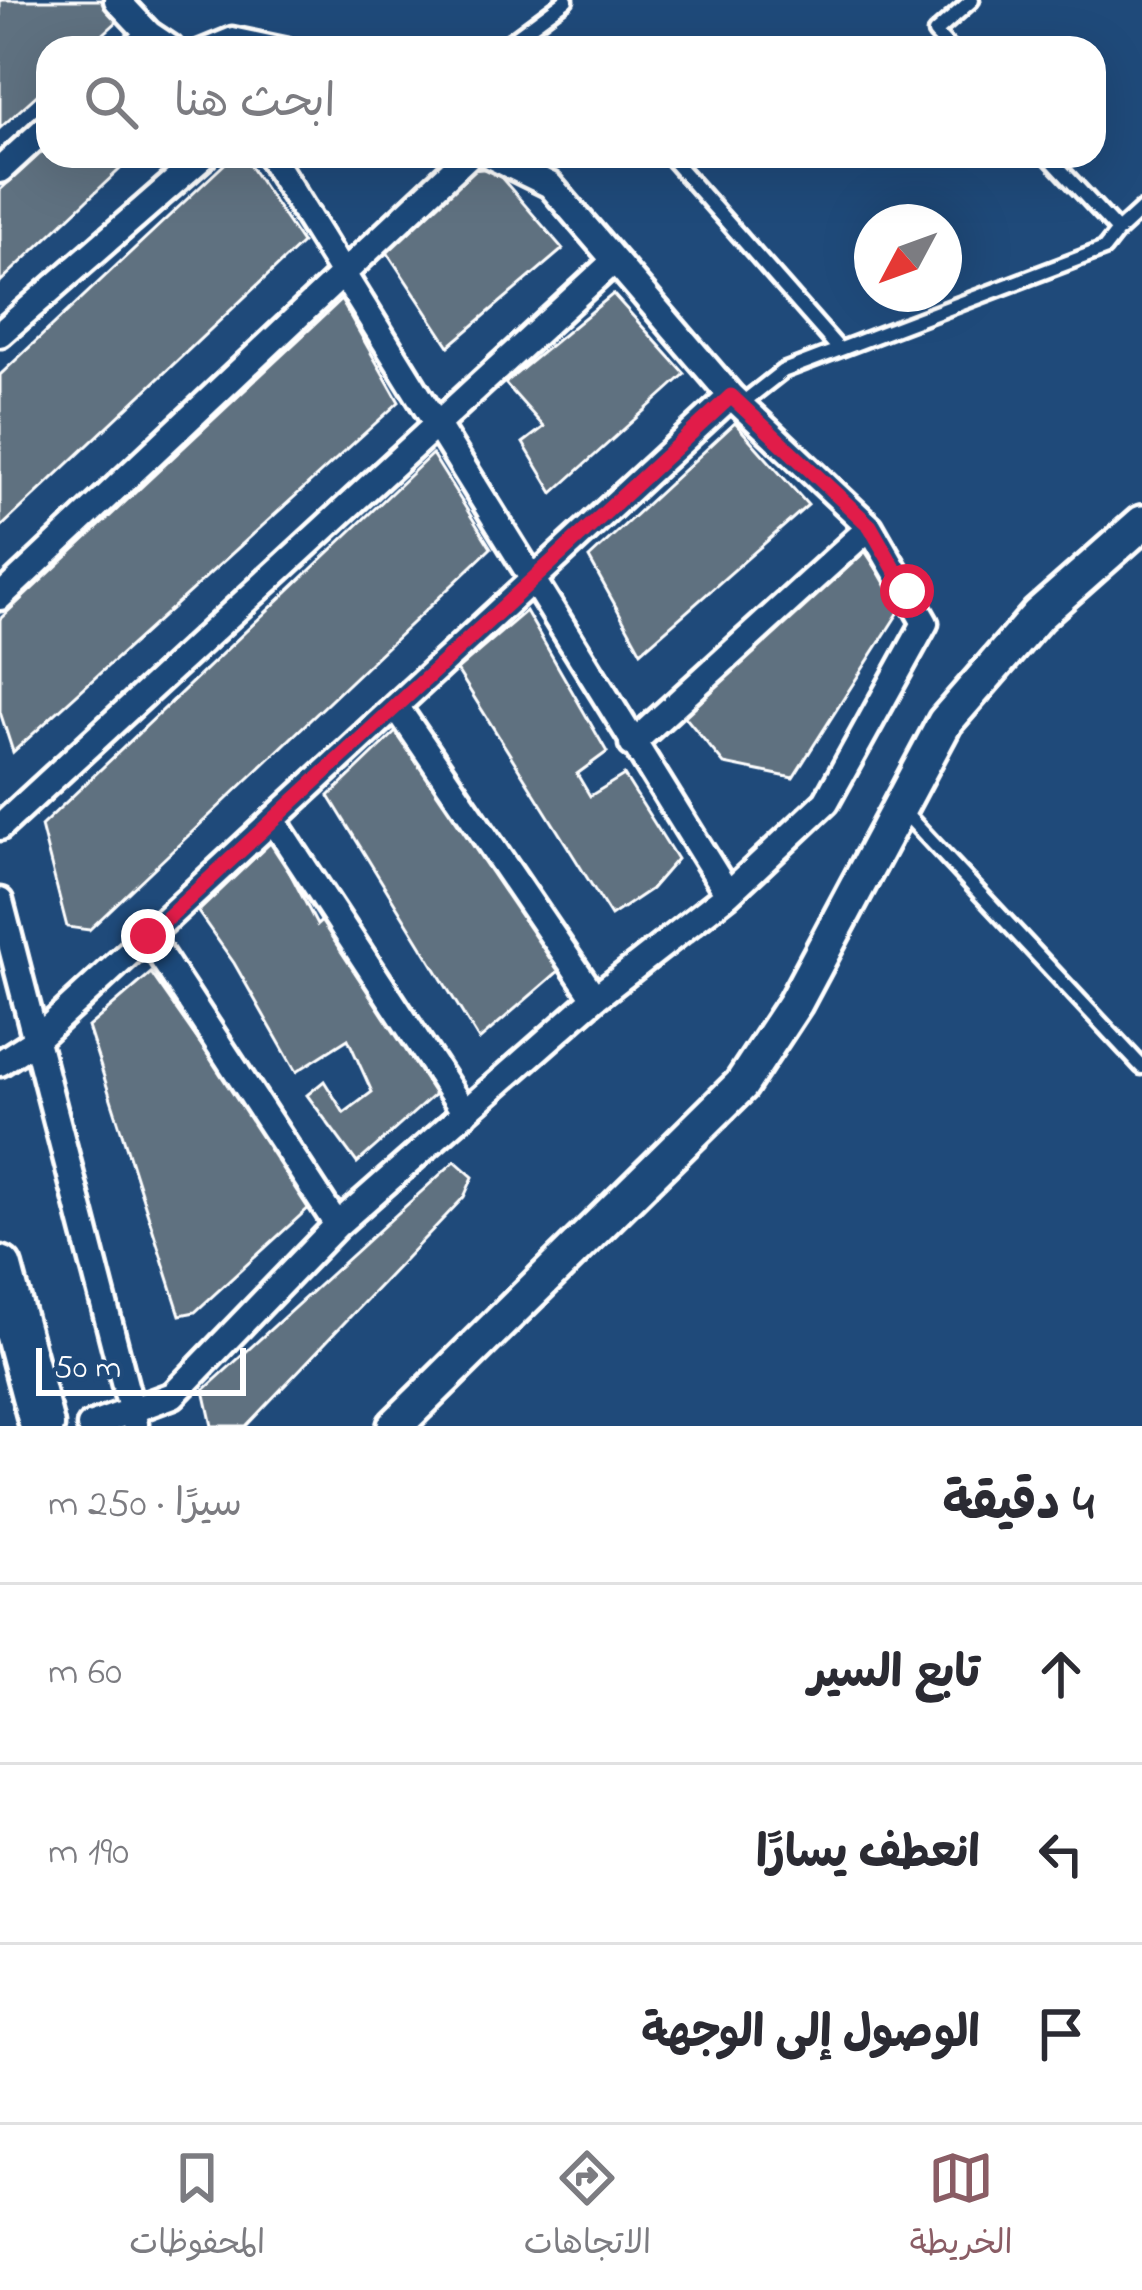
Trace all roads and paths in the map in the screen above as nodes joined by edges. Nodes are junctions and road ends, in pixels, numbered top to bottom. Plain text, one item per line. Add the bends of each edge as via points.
1 (117, 0) edge
2 (566, 0) edge
3 (972, 0) edge
4 (145, 36) edge
5 (517, 36) edge
6 (938, 36) edge
7 (36, 137) edge
8 (190, 168) edge
9 (278, 168) edge
10 (455, 168) edge
11 (515, 168) edge
12 (680, 168) edge
13 (1059, 168) edge
14 (0, 170) edge
15 (1142, 209) edge
16 (1118, 231) junction
17 (614, 261) junction
18 (343, 274) junction
19 (0, 334) edge
20 (838, 348) junction
21 (736, 400) junction
22 (437, 427) junction
23 (1142, 524) edge
24 (870, 526) junction
25 (531, 581) junction
26 (0, 597) edge
27 (396, 706) junction
28 (632, 744) junction
29 (900, 808) junction
30 (273, 820) junction
31 (0, 826) edge
32 (728, 894) junction
33 (0, 901) edge
34 (148, 936) junction
35 (595, 998) junction
36 (34, 1041) junction
37 (0, 1063) edge
38 (1142, 1067) edge
39 (465, 1113) junction
40 (337, 1225) junction
41 (0, 1268) edge
42 (134, 1418) edge
43 (42, 1426) edge
44 (90, 1426) edge
45 (395, 1426) edge

1 - 4 street
2 - 5 lane
3 - 6 lane
7 - 14 street
8 - 19 street
9 - 18 street
10 - 18 street
11 - 17 street via 550,185
12 - 20 lane
13 - 16 lane
15 - 16 lane
16 - 20 lane via 1104,249
17 - 21 street
17 - 22 street
18 - 22 street
18 - 26 street
20 - 21 lane
21 - 24 street
21 - 25 street
22 - 25 street
22 - 31 street
23 - 29 street via 1037,615 961,704
24 - 28 street
24 - 32 street via 925,622 826,802
25 - 27 street
25 - 28 street
27 - 30 street
27 - 35 street
28 - 32 street
29 - 38 lane
29 - 45 street via 795,1003 741,1085
30 - 34 street
30 - 39 street
32 - 35 street
33 - 36 street
34 - 36 street
34 - 40 street
35 - 39 street
36 - 37 street
36 - 42 street
39 - 40 street
40 - 42 street via 173,1395
41 - 43 highway
42 - 44 street

